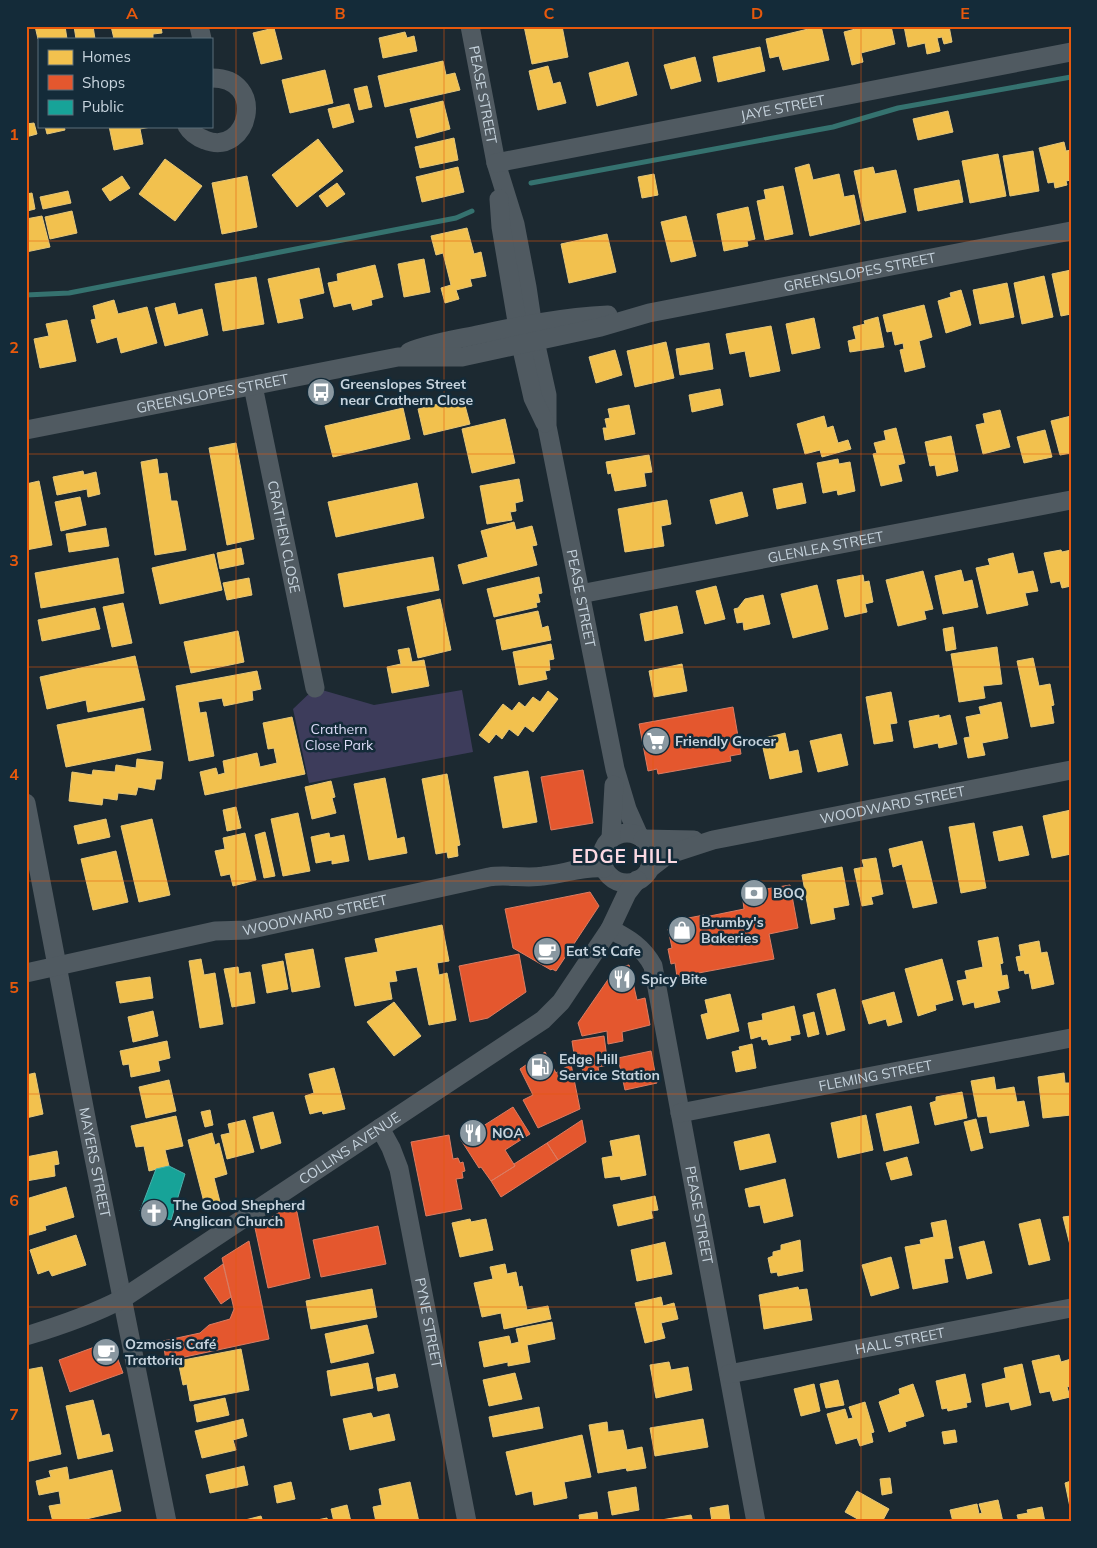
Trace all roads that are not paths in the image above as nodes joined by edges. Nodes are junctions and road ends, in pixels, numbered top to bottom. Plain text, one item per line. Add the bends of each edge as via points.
1 (470, 26) edge
2 (1071, 52) edge
3 (212, 78) edge
4 (189, 128) edge
5 (496, 163) junction
6 (1071, 231) edge
7 (527, 334) junction
8 (253, 386) junction
9 (26, 430) edge
10 (1071, 500) edge
11 (580, 594) junction
12 (315, 688) dead end
13 (615, 769) junction
14 (1071, 770) edge
15 (26, 803) edge
16 (611, 838) junction
17 (641, 838) junction
18 (713, 840) junction
19 (606, 871) junction
20 (643, 874) junction
21 (610, 929) junction
22 (58, 967) junction
23 (26, 973) edge
24 (1071, 1038) edge
25 (680, 1113) junction
26 (380, 1128) junction
27 (122, 1299) junction
28 (1071, 1308) edge
29 (26, 1336) edge
30 (729, 1374) junction
31 (167, 1522) edge
32 (467, 1522) edge
33 (756, 1522) edge

1 - 5 street, PEASE STREET
2 - 5 street, JAYE STREET
3 - 4 street via 230,81 244,95 247,104 244,124 238,132 220,142 198,138
5 - 7 street, PEASE STREET via 515,224
6 - 7 street, GREENSLOPES STREET via 649,313 601,327
7 - 8 street, GREENSLOPES STREET via 424,346 398,357
7 - 11 street, PEASE STREET via 533,398 547,426
8 - 9 street, GREENSLOPES STREET
8 - 12 street, CRATHEN CLOSE
10 - 11 street, GLENLEA STREET
11 - 13 street, PEASE STREET
13 - 16 street, PEASE STREET
13 - 17 street, PEASE STREET via 627,809
14 - 18 street, WOODWARD STREET
15 - 22 street, MAYERS STREET
16 - 17 street via 627,833
16 - 19 street via 603,852
17 - 18 street, WOODWARD STREET
17 - 20 street via 651,853 651,861
18 - 20 street, WOODWARD STREET via 672,852
19 - 20 street via 622,882 630,882
19 - 21 street via 612,900
19 - 22 street, WOODWARD STREET via 591,866 542,877 489,877 248,930 215,931
20 - 21 street, COLLINS AVENUE via 627,893
21 - 25 street, PEASE STREET via 640,947 653,966
21 - 26 street, COLLINS AVENUE via 560,1002 543,1020
22 - 23 street, WOODWARD STREET
22 - 27 street, MAYERS STREET
24 - 25 street, FLEMING STREET
25 - 30 street, PEASE STREET
26 - 27 street, COLLINS AVENUE
26 - 32 street, PYNE STREET via 399,1169
27 - 29 street, COLLINS AVENUE via 70,1322
27 - 31 street, MAYERS STREET
28 - 30 street, HALL STREET
30 - 33 street, PEASE STREET

